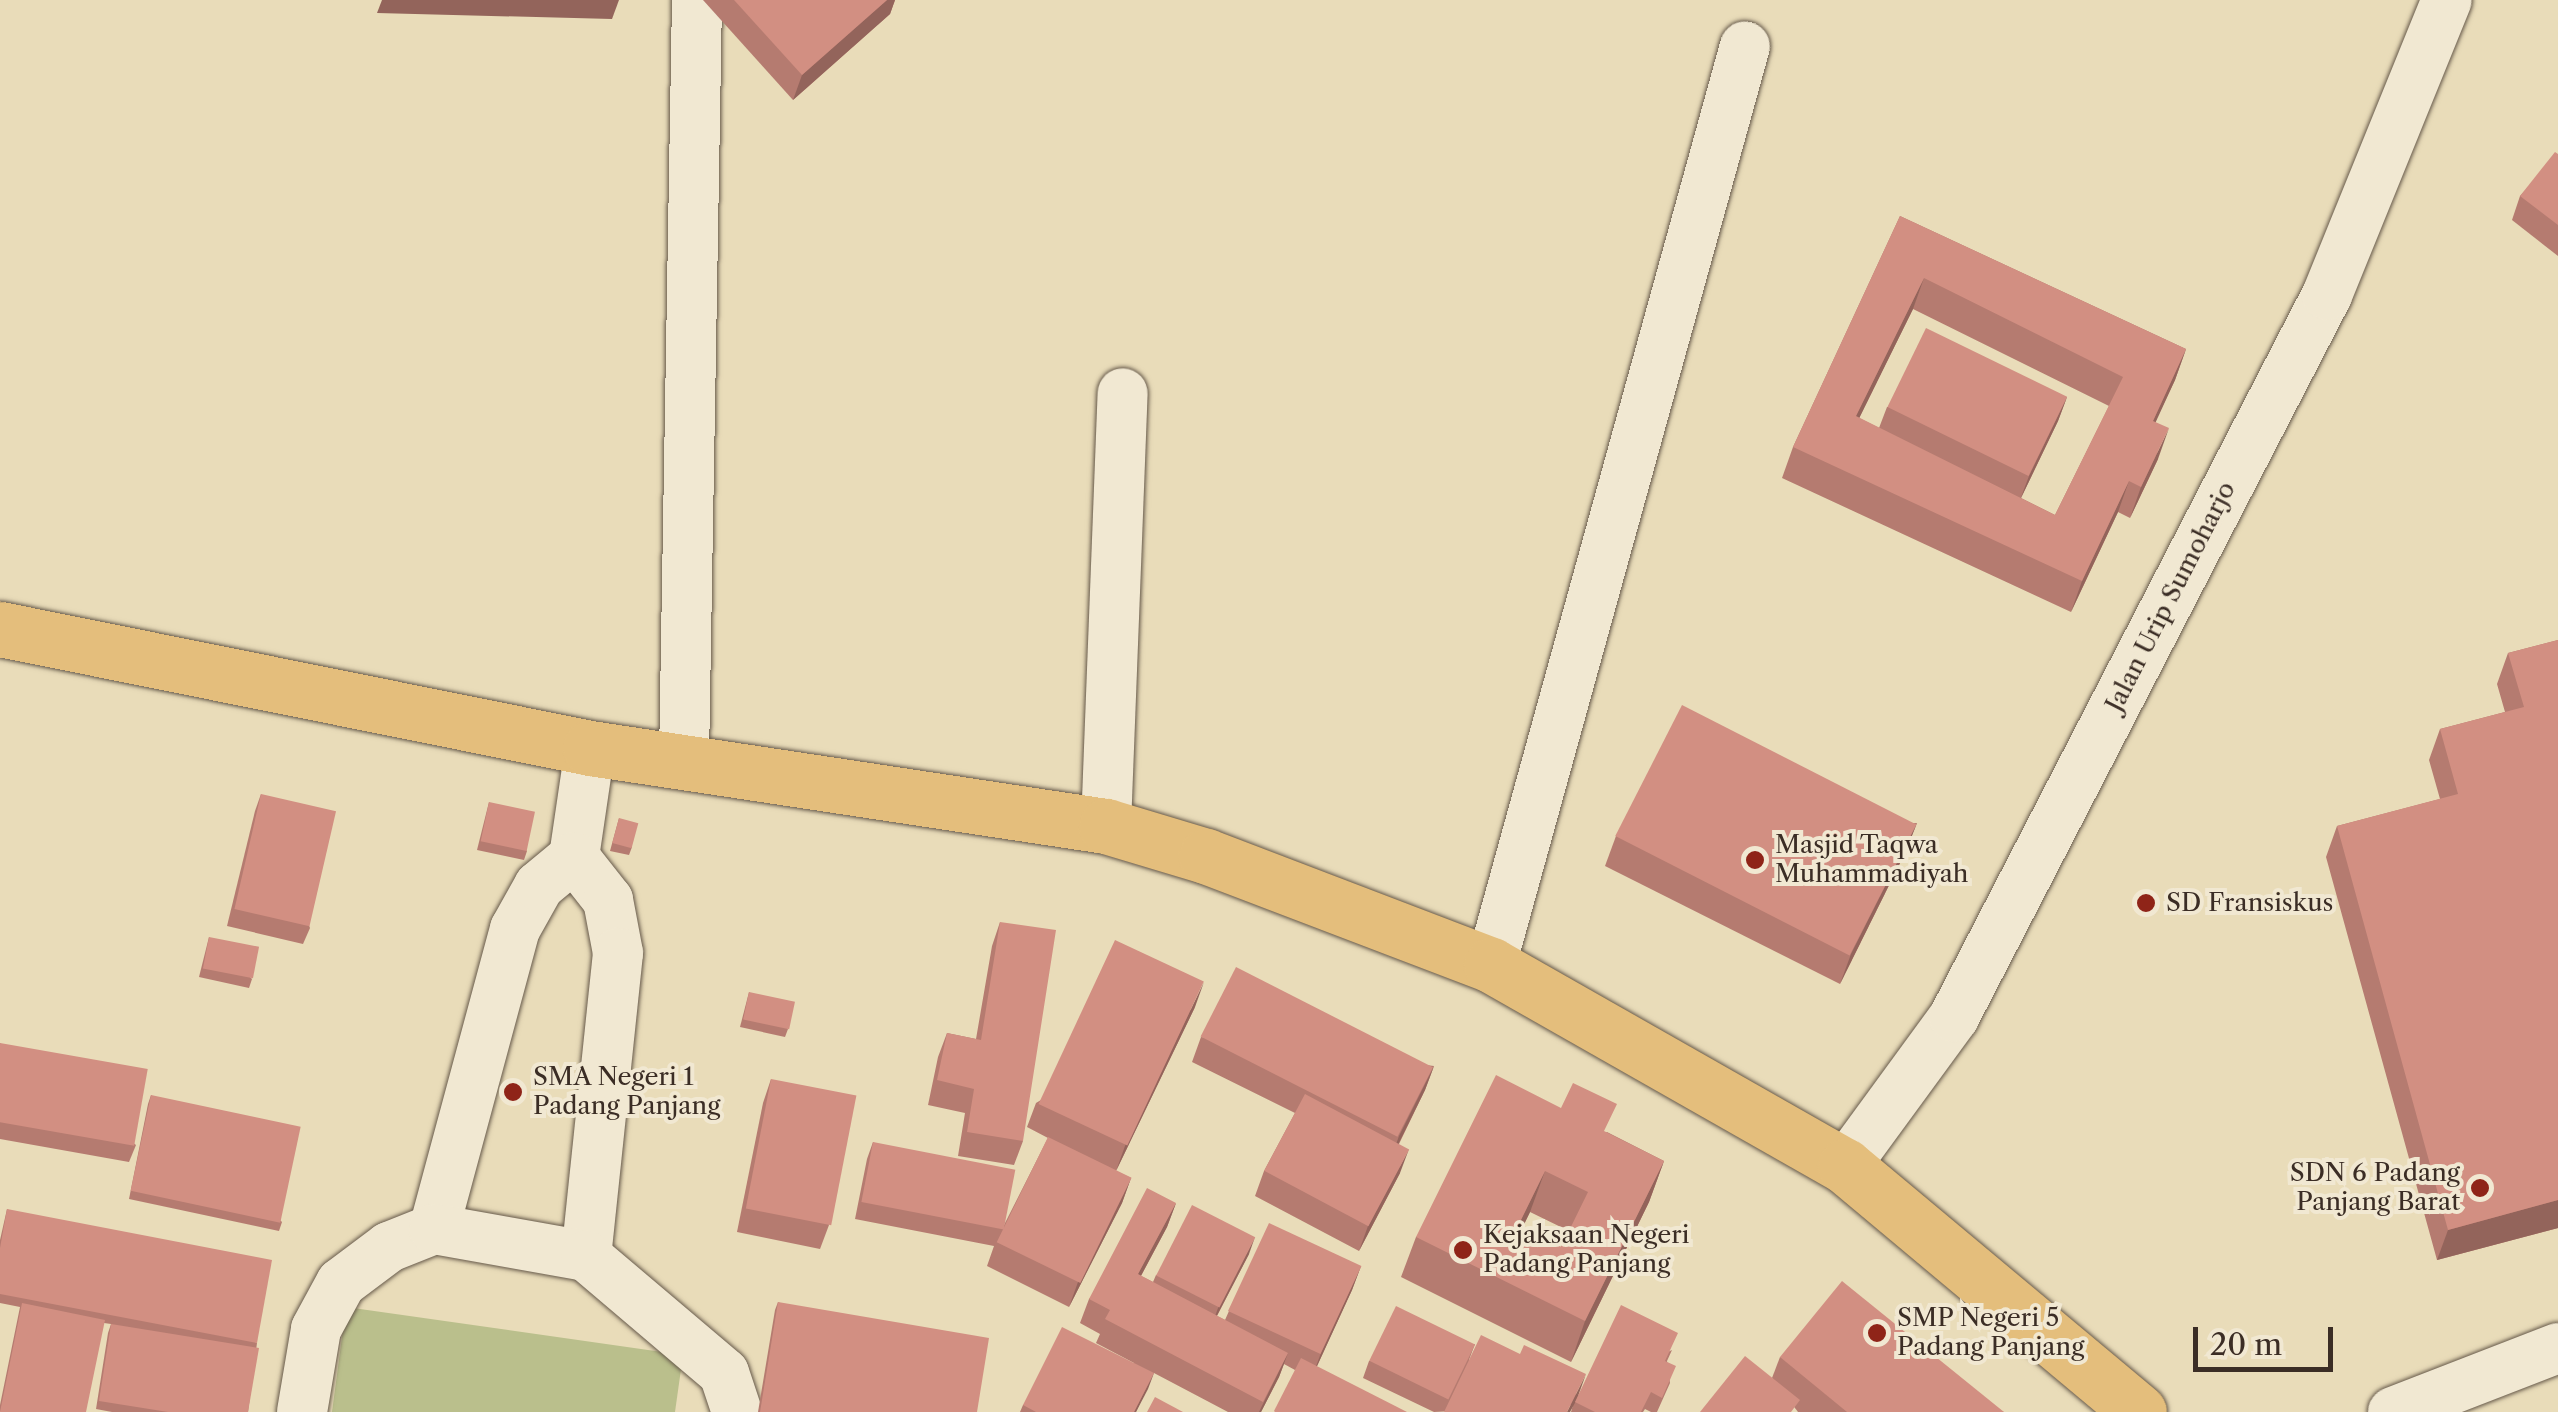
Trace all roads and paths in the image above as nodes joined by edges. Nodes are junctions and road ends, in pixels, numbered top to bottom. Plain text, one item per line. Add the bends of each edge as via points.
1 (697, 0) edge
2 (2447, 0) edge
3 (1746, 46) dead end
4 (1124, 394) dead end
5 (0, 628) edge
6 (590, 748) junction
7 (684, 759) junction
8 (1106, 826) junction
9 (574, 857) junction
10 (1492, 965) junction
11 (1845, 1166) junction
12 (434, 1230) junction
13 (586, 1256) junction
14 (2558, 1348) edge
15 (302, 1412) edge
16 (737, 1412) edge
17 (2139, 1412) edge
18 (2392, 1412) edge

1 - 7 street
2 - 11 street, Jalan Urip Sumoharjo via 2326,295 2009,912 1954,1017
3 - 10 street
4 - 8 street
5 - 6 highway
6 - 7 highway
6 - 9 street
7 - 8 highway
8 - 10 highway
9 - 12 street via 538,886 514,930
9 - 13 street via 608,900 618,954
10 - 11 highway
11 - 17 highway
12 - 13 street
12 - 15 street via 389,1247 340,1283 316,1329
13 - 16 street via 724,1373
14 - 18 street

